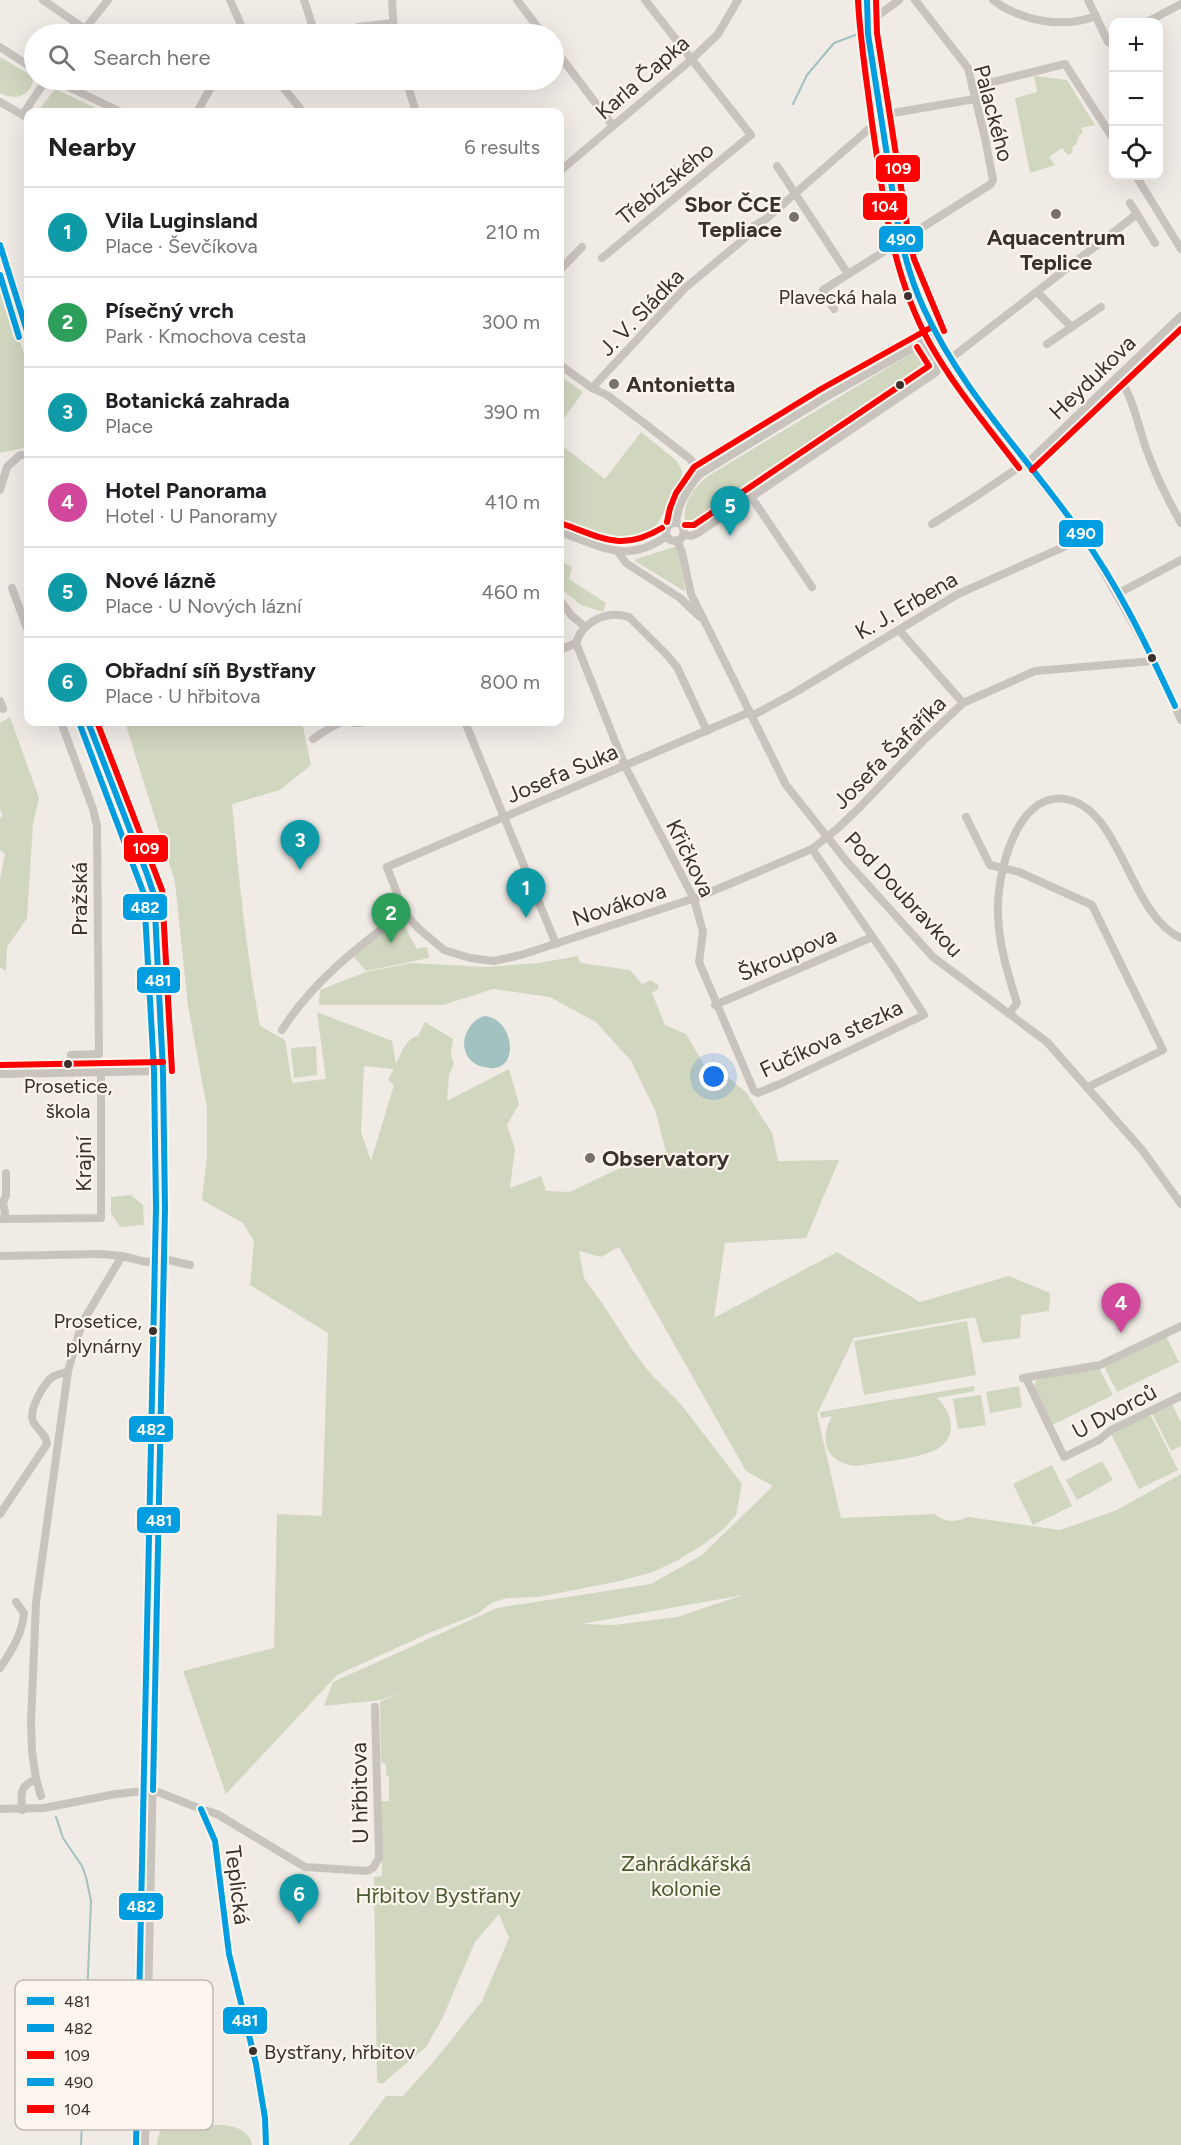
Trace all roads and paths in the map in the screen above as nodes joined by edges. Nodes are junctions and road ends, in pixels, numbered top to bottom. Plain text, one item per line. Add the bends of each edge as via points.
1 (43, 0) edge
2 (108, 0) edge
3 (230, 0) edge
4 (304, 0) edge
5 (392, 0) edge
6 (517, 0) edge
7 (645, 0) edge
8 (738, 0) edge
9 (867, 0) edge
10 (899, 0) edge
11 (915, 0) edge
12 (993, 0) edge
13 (1088, 0) edge
14 (1181, 4) edge
15 (1096, 16) junction
16 (1155, 18) edge
17 (392, 23) joint
18 (868, 23) junction
19 (73, 24) edge
20 (89, 24) edge
21 (241, 24) edge
22 (312, 24) edge
23 (384, 24) edge
24 (535, 24) edge
25 (1109, 37) edge
26 (0, 47) edge
27 (691, 60) junction
28 (564, 61) edge
29 (24, 63) edge
30 (972, 87) junction
31 (40, 90) edge
32 (75, 90) edge
33 (209, 90) edge
34 (285, 90) edge
35 (409, 90) edge
36 (975, 99) junction
37 (0, 102) edge
38 (30, 108) edge
39 (113, 108) edge
40 (199, 108) edge
41 (300, 108) edge
42 (416, 108) edge
43 (24, 115) edge
44 (880, 115) junction
45 (613, 126) junction
46 (882, 126) junction
47 (1109, 134) edge
48 (777, 166) dead end
49 (564, 168) edge
50 (1139, 180) edge
51 (795, 194) junction
52 (1130, 202) dead end
53 (1137, 214) junction
54 (900, 240) junction
55 (1155, 243) dead end
56 (0, 244) edge
57 (582, 247) dead end
58 (1181, 249) edge
59 (602, 258) dead end
60 (564, 266) edge
61 (848, 274) junction
62 (1038, 292) junction
63 (1101, 307) dead end
64 (834, 309) dead end
65 (1181, 316) edge
66 (24, 321) edge
67 (1072, 327) junction
68 (936, 335) junction
69 (924, 342) junction
70 (1047, 344) dead end
71 (951, 361) junction
72 (564, 368) edge
73 (938, 369) junction
74 (1119, 377) junction
75 (592, 388) junction
76 (24, 455) edge
77 (1026, 463) junction
78 (700, 474) junction
79 (0, 489) edge
80 (752, 498) junction
81 (676, 523) junction
82 (1181, 523) edge
83 (932, 524) dead end
84 (564, 533) edge
85 (683, 534) junction
86 (667, 537) junction
87 (1084, 538) junction
88 (677, 540) junction
89 (618, 552) junction
90 (1181, 560) edge
91 (812, 587) dead end
92 (12, 588) dead end
93 (1117, 594) junction
94 (564, 605) edge
95 (703, 620) junction
96 (24, 621) edge
97 (584, 626) junction
98 (899, 630) junction
99 (576, 643) junction
100 (564, 648) edge
101 (1154, 661) junction
102 (963, 703) junction
103 (1178, 705) edge
104 (751, 714) junction
105 (1181, 720) edge
106 (62, 726) edge
107 (90, 726) edge
108 (335, 726) edge
109 (467, 726) edge
110 (707, 730) junction
111 (313, 739) dead end
112 (625, 766) junction
113 (505, 817) junction
114 (966, 817) dead end
115 (826, 837) junction
116 (812, 849) junction
117 (387, 867) joint
118 (1002, 869) junction
119 (694, 899) junction
120 (404, 912) junction
121 (872, 937) junction
122 (1181, 938) edge
123 (556, 944) junction
124 (716, 1005) junction
125 (1009, 1014) junction
126 (282, 1030) dead end
127 (71, 1055) dead end
128 (164, 1071) junction
129 (0, 1074) edge
130 (100, 1074) junction
131 (1088, 1087) junction
132 (754, 1091) joint
133 (6, 1173) dead end
134 (1181, 1204) edge
135 (3, 1219) edge
136 (0, 1256) edge
137 (122, 1256) junction
138 (164, 1259) junction
139 (190, 1265) dead end
140 (1181, 1326) edge
141 (68, 1371) junction
142 (1181, 1396) edge
143 (0, 1514) edge
144 (16, 1602) dead end
145 (0, 1668) edge
146 (375, 1707) dead end
147 (36, 1779) junction
148 (153, 1790) junction
149 (41, 1796) dead end
150 (0, 1809) edge
151 (201, 1809) junction
152 (22, 1810) junction
153 (149, 1980) edge
154 (146, 2130) edge
155 (146, 2145) edge
156 (267, 2145) edge

1 - 19 street
2 - 20 street
3 - 21 street
4 - 22 street
5 - 17 street
6 - 24 street
7 - 27 street
8 - 27 street, Karla Čapka via 718,34
9 - 18 street
10 - 18 street
11 - 30 street, Palackého via 968,68
12 - 15 street via 1015,13 1040,20 1064,22
13 - 15 street
14 - 16 street
15 - 25 street
17 - 23 street
18 - 44 street
26 - 29 street
27 - 45 street, Karla Čapka
27 - 59 street, Třebízského via 751,135
28 - 45 street
30 - 36 street, Palackého
30 - 47 street via 1065,64
31 - 38 street
32 - 39 street
33 - 40 street
34 - 41 street
35 - 42 street
36 - 44 street
36 - 54 street, Palackého via 991,184
37 - 43 street
44 - 46 street
45 - 49 street, Karla Čapka
46 - 51 street, J. V. Sládka via 870,129
46 - 54 street
48 - 51 street
50 - 58 street
51 - 61 street
51 - 75 street, J. V. Sládka via 685,288
52 - 53 street
53 - 55 street
53 - 62 street
54 - 61 street
54 - 68 street via 905,262
56 - 66 street
57 - 60 street
61 - 64 street via 823,290
62 - 67 street
62 - 71 street
63 - 67 street
65 - 74 street, Heydukova
67 - 70 street
68 - 69 street
68 - 71 street
69 - 73 street via 937,360
69 - 78 street
71 - 73 street
71 - 77 street
72 - 75 street
73 - 80 street
74 - 77 street, Heydukova
74 - 82 street via 1128,390 1148,452
75 - 78 street via 607,394 689,458
76 - 79 street via 7,467
77 - 83 street, Heydukova
77 - 87 street
78 - 81 street via 690,486
80 - 85 street via 698,533
80 - 91 street
81 - 85 street
81 - 86 street via 667,527
84 - 89 street
85 - 88 street
86 - 88 street
86 - 89 street via 645,549
87 - 93 street
87 - 98 street, K. J. Erbena via 958,594
88 - 95 street, Pod Doubravkou via 691,594
89 - 95 street via 626,563 680,598
90 - 93 street
92 - 96 street
93 - 101 street
94 - 97 street
95 - 104 street, Pod Doubravkou
97 - 99 street
97 - 110 street via 612,615 629,617 677,668
98 - 102 street
98 - 104 street, K. J. Erbena
99 - 100 street
99 - 112 street, Křičkova
101 - 102 street, Josefa Šafaříka via 1035,671
101 - 103 street
102 - 115 street, Josefa Šafaříka
103 - 105 street
104 - 110 street, Josefa Suka
104 - 115 street, Pod Doubravkou via 786,784
106 - 127 street, Pražská via 97,826 99,1054
107 - 128 street via 153,892
108 - 111 street
109 - 113 street
110 - 112 street, Josefa Suka
112 - 113 street, Josefa Suka
112 - 119 street, Křičkova
113 - 117 street, Josefa Suka
113 - 123 street
114 - 118 street via 990,865
115 - 116 street, Novákova
115 - 125 street, Pod Doubravkou via 933,957
116 - 119 street, Novákova
116 - 121 street
117 - 120 street, Novákova
118 - 122 street via 1019,824 1031,809 1048,800 1070,800 1097,819 1155,919
118 - 125 street via 997,913 1002,954 1017,1003
118 - 131 street via 1018,872 1092,905 1163,1050
119 - 123 street, Novákova
119 - 124 street, Křičkova via 703,932 699,962
120 - 123 street, Novákova via 444,950 470,958 494,961
120 - 126 street via 348,956 294,1011
121 - 124 street, Škroupova
121 - 132 street, Fučíkova stezka via 924,1015 781,1084
124 - 132 street, Křičkova
125 - 131 street, Pod Doubravkou via 1047,1042
128 - 130 street
128 - 138 street
129 - 130 street
130 - 135 street, Krajní via 101,1218
131 - 134 street, Pod Doubravkou via 1143,1151
133 - 135 street
136 - 137 street
137 - 138 street via 146,1262
137 - 141 street via 82,1323
138 - 139 street
138 - 148 street
140 - 142 street, U Dvorců via 1100,1365 1024,1378 1064,1457
141 - 143 street via 53,1377 33,1407 33,1422 44,1433 47,1444
141 - 147 street via 36,1603 31,1722
144 - 145 street via 24,1613 23,1626
146 - 151 street, U hřbitova via 378,1858 373,1868 367,1871 305,1867 217,1814
147 - 149 street
147 - 152 street via 23,1789
148 - 151 street
148 - 152 street
148 - 153 street
150 - 152 street
151 - 156 street, Teplická via 215,1841 229,1954 256,2064
154 - 155 street

